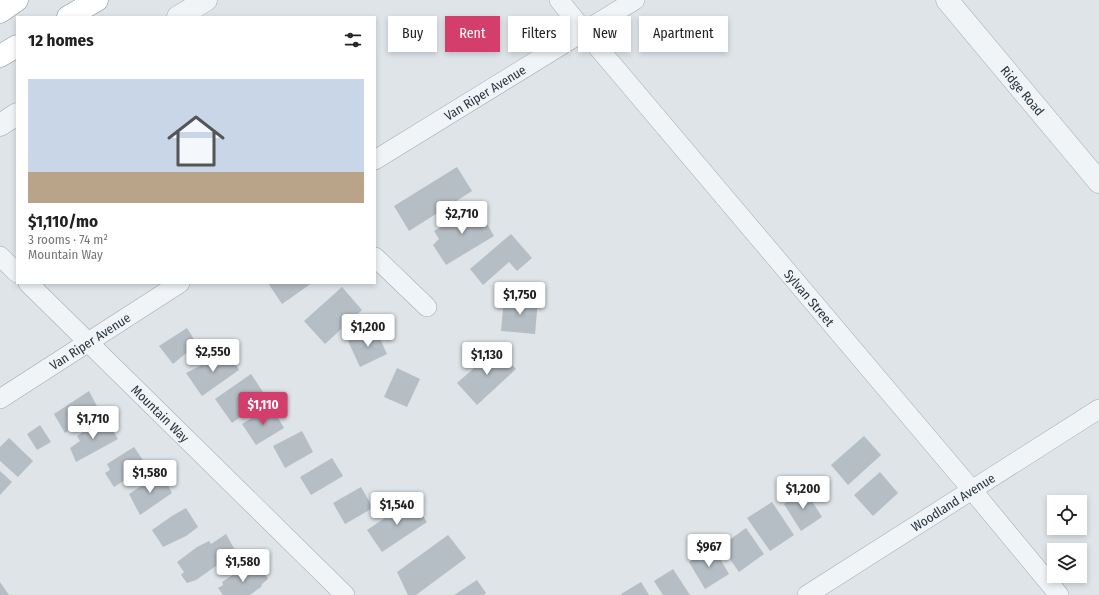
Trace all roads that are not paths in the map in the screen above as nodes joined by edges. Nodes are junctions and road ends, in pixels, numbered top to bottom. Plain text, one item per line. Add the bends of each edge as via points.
1 (17, 0) edge
2 (97, 0) edge
3 (206, 0) edge
4 (559, 0) edge
5 (635, 0) edge
6 (947, 0) edge
7 (0, 12) edge
8 (70, 16) edge
9 (180, 16) edge
10 (609, 16) edge
11 (578, 24) edge
12 (578, 35) edge
13 (16, 47) edge
14 (602, 52) edge
15 (0, 56) edge
16 (16, 115) edge
17 (0, 125) edge
18 (376, 159) edge
19 (1099, 182) edge
20 (0, 256) edge
21 (376, 258) edge
22 (16, 271) edge
23 (29, 284) edge
24 (178, 284) edge
25 (427, 307) dead end
26 (88, 341) junction
27 (0, 399) edge
28 (1099, 409) edge
29 (972, 490) junction
30 (345, 595) edge
31 (807, 595) edge
32 (1059, 595) edge

1 - 7 highway
2 - 8 highway
3 - 9 street
4 - 11 street, Sylvan Street
5 - 10 street, Van Riper Avenue
6 - 19 street, Ridge Road
12 - 18 street, Van Riper Avenue
13 - 15 highway
14 - 29 street, Sylvan Street
16 - 17 street
20 - 22 street
21 - 25 street
23 - 26 street, Mountain Way
24 - 26 street, Van Riper Avenue
26 - 27 street, Van Riper Avenue
26 - 30 street, Mountain Way
28 - 29 street, Woodland Avenue
29 - 31 street, Woodland Avenue
29 - 32 street, Sylvan Street

